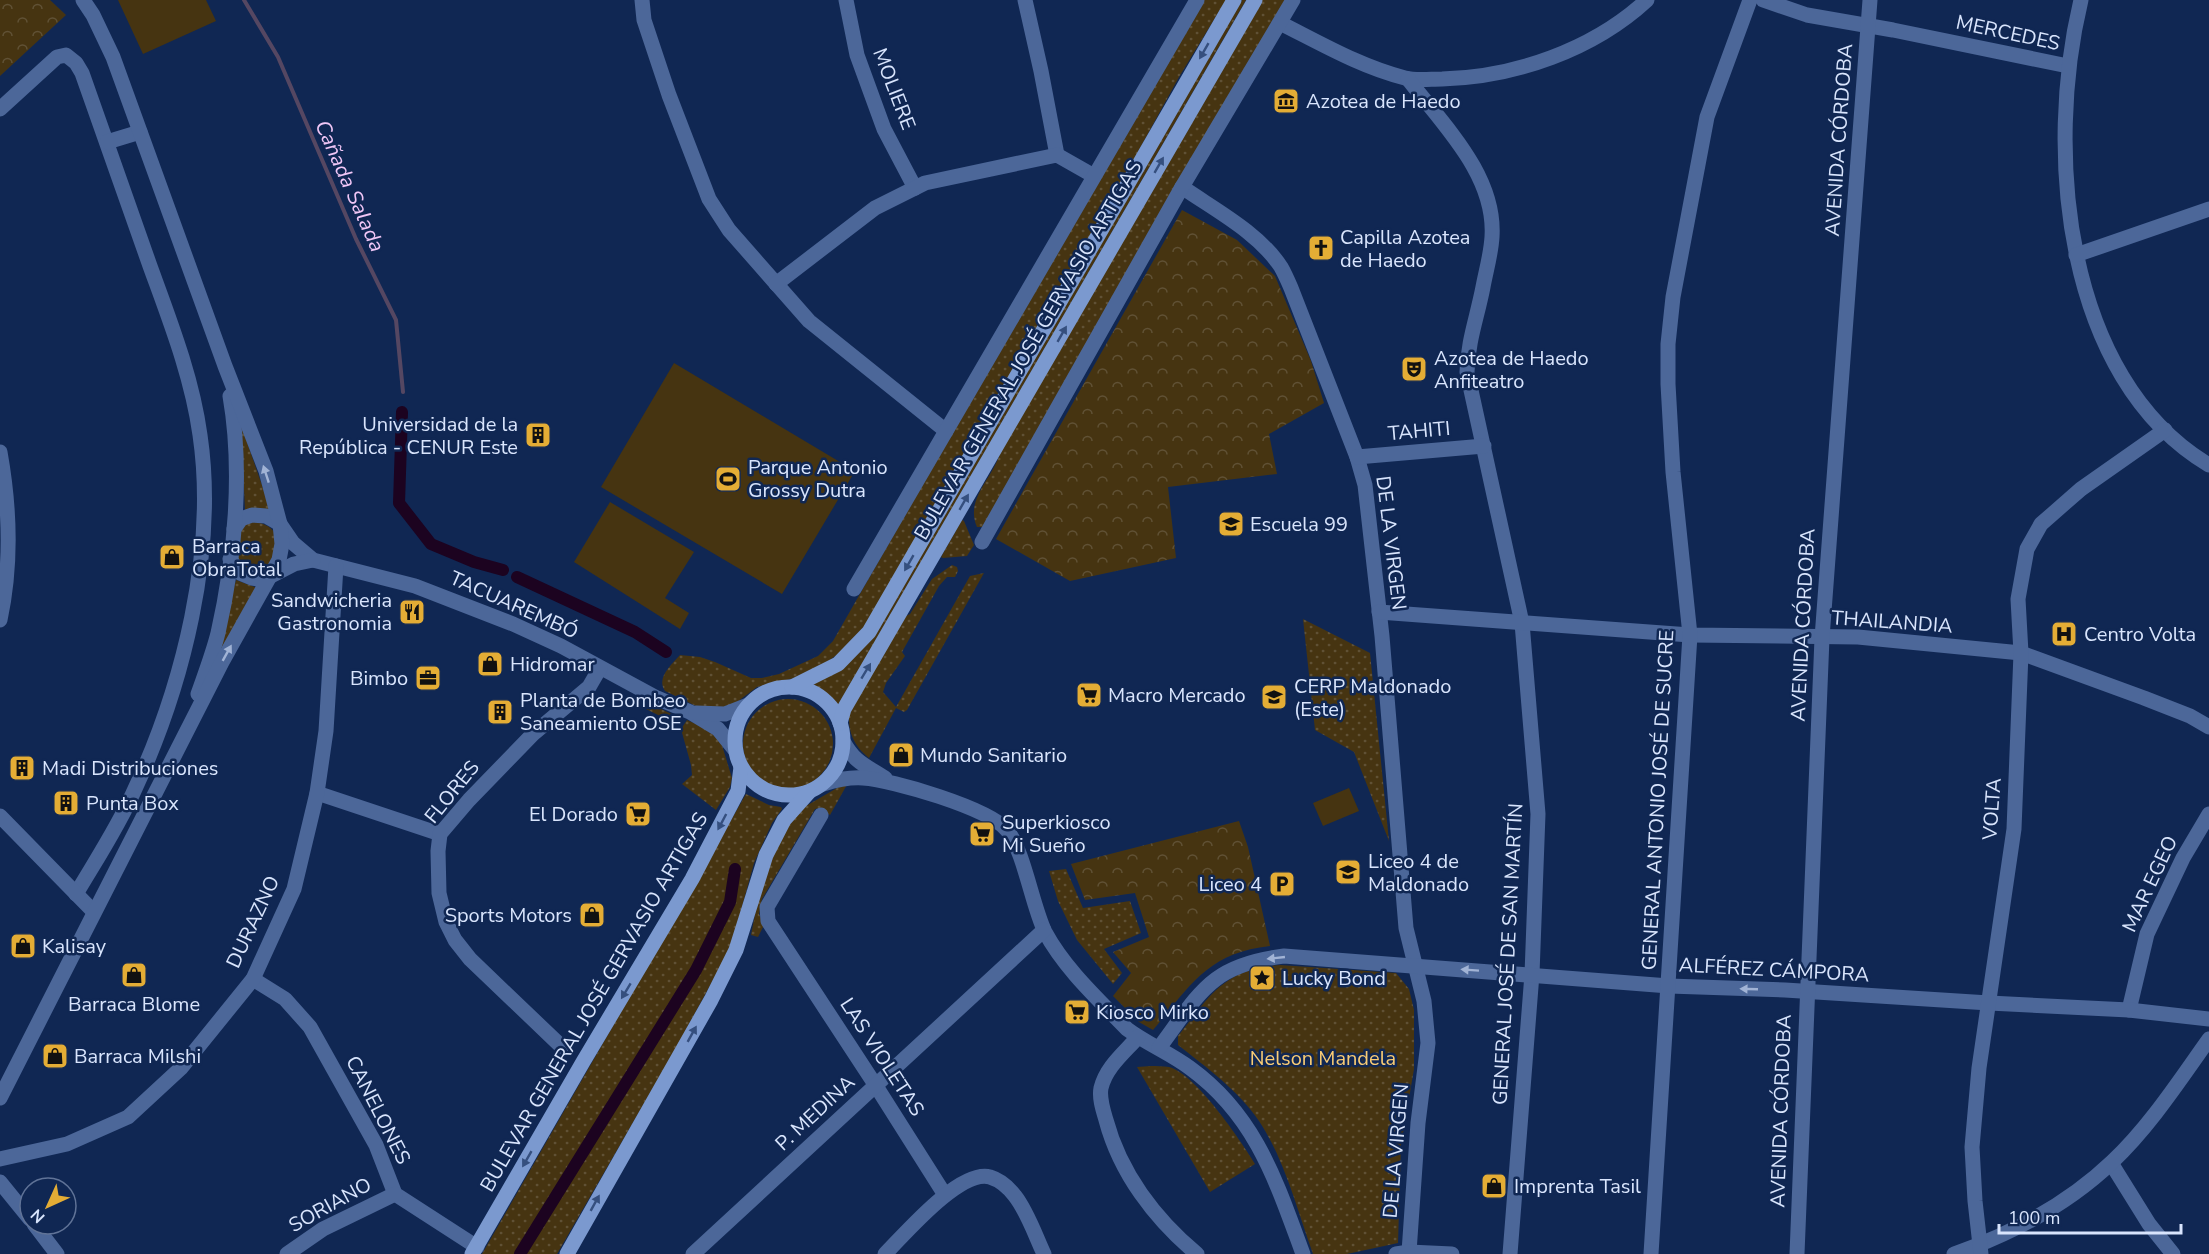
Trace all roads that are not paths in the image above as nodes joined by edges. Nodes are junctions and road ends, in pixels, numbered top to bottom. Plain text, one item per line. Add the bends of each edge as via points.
1 (83, 0) edge
2 (642, 0) edge
3 (846, 0) edge
4 (1025, 0) edge
5 (1197, 0) edge
6 (1234, 0) edge
7 (1255, 0) edge
8 (1293, 0) edge
9 (1647, 0) edge
10 (1750, 0) edge
11 (1763, 0) edge
12 (1870, 0) edge
13 (2081, 0) edge
14 (1280, 23) junction
15 (1869, 26) junction
16 (2068, 66) junction
17 (1408, 79) junction
18 (0, 109) edge
19 (140, 132) junction
20 (107, 142) junction
21 (1057, 155) junction
22 (1095, 176) junction
23 (1182, 187) junction
24 (915, 188) junction
25 (2209, 209) edge
26 (2076, 255) junction
27 (776, 284) junction
28 (225, 366) junction
29 (2164, 430) junction
30 (946, 431) junction
31 (1484, 446) junction
32 (0, 452) edge
33 (1357, 457) junction
34 (2209, 465) edge
35 (280, 524) junction
36 (234, 529) junction
37 (982, 542) dead end
38 (230, 559) junction
39 (313, 560) junction
40 (336, 566) junction
41 (3, 577) edge
42 (268, 579) junction
43 (854, 589) dead end
44 (1379, 612) junction
45 (0, 620) edge
46 (1522, 623) junction
47 (1690, 634) junction
48 (1822, 638) junction
49 (2020, 653) junction
50 (600, 668) junction
51 (792, 687) junction
52 (748, 705) junction
53 (690, 712) junction
54 (840, 723) junction
55 (2209, 727) edge
56 (843, 741) junction
57 (735, 750) junction
58 (741, 767) junction
59 (162, 779) junction
60 (890, 781) junction
61 (816, 788) junction
62 (317, 793) junction
63 (2209, 814) edge
64 (821, 815) dead end
65 (0, 816) edge
66 (440, 834) junction
67 (76, 894) junction
68 (94, 912) junction
69 (1044, 930) junction
70 (1415, 966) junction
71 (1532, 974) junction
72 (253, 979) junction
73 (1669, 986) junction
74 (1807, 991) junction
75 (1989, 1003) junction
76 (2129, 1010) junction
77 (2209, 1019) edge
78 (1138, 1037) junction
79 (2209, 1039) edge
80 (562, 1047) dead end
81 (1159, 1048) junction
82 (876, 1086) junction
83 (0, 1098) edge
84 (0, 1160) edge
85 (2111, 1163) junction
86 (0, 1182) edge
87 (395, 1194) junction
88 (945, 1195) junction
89 (18, 1204) edge
90 (43, 1236) edge
91 (475, 1250) edge
92 (1980, 1250) edge
93 (1403, 1253) edge
94 (57, 1254) edge
95 (287, 1254) edge
96 (567, 1254) edge
97 (693, 1254) edge
98 (885, 1254) edge
99 (1044, 1254) edge
100 (1197, 1254) edge
101 (1303, 1254) edge
102 (1452, 1254) edge
103 (1510, 1254) edge
104 (1652, 1254) edge
105 (1797, 1254) edge
106 (1954, 1254) edge
107 (2173, 1254) edge

1 - 19 street via 113,57
2 - 27 street via 644,20 669,96 709,199 729,230
3 - 24 street, MOLIERE via 857,55 880,118
4 - 21 street
5 - 22 street, BULEVAR GENERAL JOSÉ GERVASIO ARTIGAS
6 -> 51 main road, BULEVAR GENERAL JOSÉ GERVASIO ARTIGAS via 869,632 838,664
54 -> 7 main road, BULEVAR GENERAL JOSÉ GERVASIO ARTIGAS via 844,709
8 - 14 street
9 - 17 street via 1609,30 1526,66 1469,78
10 - 47 street, GENERAL ANTONIO JOSÉ DE SUCRE via 1707,117 1673,297 1668,344 1672,461
11 - 15 street, MERCEDES via 1807,15
12 - 15 street, AVENIDA CÓRDOBA
13 - 16 street
14 - 17 street via 1376,70
14 - 23 street
15 - 16 street, MERCEDES
15 - 48 street, AVENIDA CÓRDOBA
16 - 26 street via 2067,196
17 - 31 street, GENERAL JOSÉ DE SAN MARTÍN via 1473,164 1487,191 1492,236 1468,348 1467,372
18 - 20 street via 57,57 66,55 82,74
19 - 20 street
19 - 28 street
20 - 67 street via 189,383 200,435 203,537 186,647 169,706 134,792
21 - 22 street
21 - 24 street
22 - 30 street, BULEVAR GENERAL JOSÉ GERVASIO ARTIGAS
23 - 33 street, DE LA VIRGEN via 1249,233 1280,267
23 - 37 street
24 - 27 street via 875,208
25 - 26 street
26 - 29 street via 2090,309 2111,357 2132,394
27 - 30 street via 809,321
35 -> 28 street via 266,471
28 - 36 street via 234,428
29 - 34 street
29 - 49 street, VOLTA via 2081,489 2041,524 2027,549 2018,599
30 - 43 street, BULEVAR GENERAL JOSÉ GERVASIO ARTIGAS
31 - 33 street, TAHITI
31 - 46 street, GENERAL JOSÉ DE SAN MARTÍN
32 - 41 street via 8,515
33 - 44 street, DE LA VIRGEN via 1365,485
35 - 36 street via 266,516 252,515 241,519
35 - 39 street, TACUAREMBÓ via 293,543
35 - 42 street via 279,560
36 - 38 street
38 - 42 street via 240,573
38 - 59 street via 218,634
39 - 40 street, TACUAREMBÓ
39 - 42 street via 294,564
40 - 50 street, TACUAREMBÓ via 415,586 471,606
40 - 62 street, DURAZNO via 326,731
41 - 45 street
59 -> 42 street
44 - 46 street, THAILANDIA
44 - 70 street, DE LA VIRGEN via 1406,928
46 - 47 street, THAILANDIA
46 - 71 street, GENERAL JOSÉ DE SAN MARTÍN via 1539,814
47 - 48 street, THAILANDIA
47 - 73 street, GENERAL ANTONIO JOSÉ DE SUCRE
48 - 49 street, THAILANDIA via 1857,637
48 - 74 street, AVENIDA CÓRDOBA
49 - 55 street, THAILANDIA via 2190,716
49 - 75 street, VOLTA via 2014,829
50 - 53 street, TACUAREMBÓ
50 - 66 street, FLORES via 589,687 500,766
51 - 52 main road via 761,694
51 - 54 main road via 821,698
52 - 53 street, TACUAREMBÓ via 725,714
52 - 57 main road via 739,718
53 - 57 street, TACUAREMBÓ via 718,729
54 - 56 main road
56 - 60 street via 851,755
56 - 61 main road via 834,772
57 - 58 main road
58 - 61 main road via 763,789 778,794 794,795
58 -> 91 main road, BULEVAR GENERAL JOSÉ GERVASIO ARTIGAS via 738,791 692,879
59 - 68 street
60 - 61 street via 843,778
60 - 69 street via 960,805 1005,828 1014,842
96 -> 61 main road via 711,1000 736,950 766,855 784,820
62 - 66 street
62 - 72 street, DURAZNO via 294,889
63 - 76 street, MAR EGEO via 2147,934
64 - 82 street, LAS VIOLETAS via 766,913
65 - 67 street
66 - 80 street, FLORES via 439,892 455,940
67 - 68 street
68 - 83 street
69 - 78 street via 1065,963
69 - 82 street, P. MEDINA
71 -> 70 street, ALFÉREZ CÁMPORA
70 -> 81 street, ALFÉREZ CÁMPORA via 1284,956 1240,965 1206,987
70 - 93 street, DE LA VIRGEN via 1424,1001 1428,1043
71 - 73 street, ALFÉREZ CÁMPORA
71 - 103 street, GENERAL JOSÉ DE SAN MARTÍN
72 - 84 street, DURAZNO via 181,1068 128,1117 67,1144
72 - 87 street, CANELONES via 285,999 310,1027 376,1145
74 -> 73 street, ALFÉREZ CÁMPORA
73 - 104 street, GENERAL ANTONIO JOSÉ DE SUCRE
74 - 75 street, ALFÉREZ CÁMPORA
74 - 105 street, AVENIDA CÓRDOBA
75 - 76 street, ALFÉREZ CÁMPORA
75 - 92 street, VOLTA via 1972,1147
76 - 77 street, ALFÉREZ CÁMPORA
78 - 81 street
78 - 100 street via 1107,1071 1101,1090 1102,1106 1116,1149 1139,1191
79 - 85 street via 2141,1131
81 - 101 street via 1216,1090 1251,1132 1268,1161
82 - 88 street, LAS VIOLETAS
82 - 97 street, P. MEDINA
85 - 92 street via 2064,1199
85 - 107 street
86 - 89 street
87 - 91 street, CANELONES
87 - 95 street, SORIANO via 323,1229
88 - 98 street
88 - 99 street via 956,1186 981,1177 1003,1184 1017,1198
90 - 94 street
92 - 106 street
93 - 102 street

